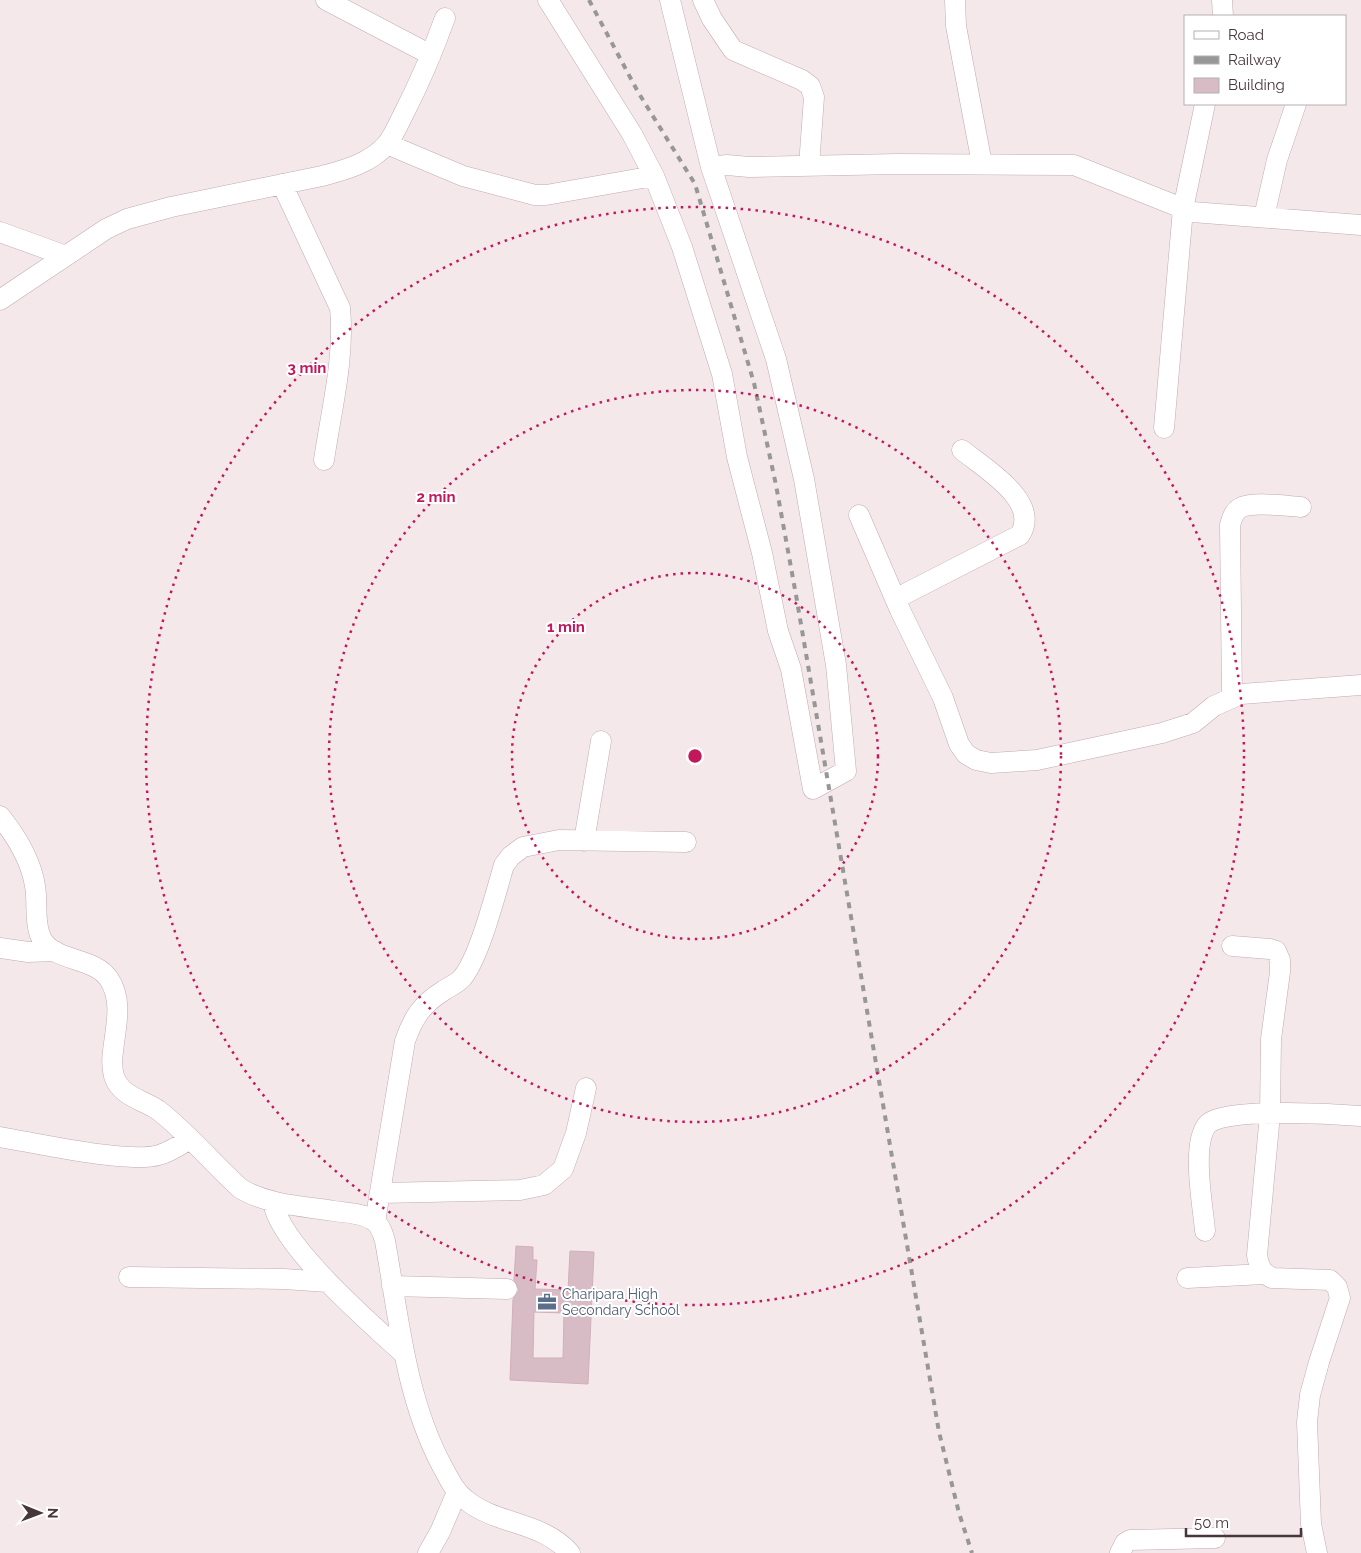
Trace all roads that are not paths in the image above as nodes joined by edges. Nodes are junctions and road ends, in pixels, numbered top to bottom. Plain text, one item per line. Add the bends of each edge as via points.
1 (326, 0) edge
2 (548, 0) edge
3 (670, 0) edge
4 (703, 0) edge
5 (955, 0) edge
6 (444, 18) dead end
7 (431, 55) junction
8 (1205, 105) edge
9 (1296, 105) edge
10 (386, 144) junction
11 (982, 164) junction
12 (809, 166) junction
13 (711, 167) junction
14 (654, 176) junction
15 (282, 184) junction
16 (1183, 209) junction
17 (1264, 217) junction
18 (1361, 226) edge
19 (0, 232) edge
20 (66, 256) junction
21 (0, 300) edge
22 (1164, 428) dead end
23 (962, 450) dead end
24 (324, 460) dead end
25 (1301, 507) dead end
26 (859, 515) dead end
27 (896, 599) junction
28 (1361, 685) edge
29 (1232, 697) junction
30 (601, 741) dead end
31 (0, 816) edge
32 (584, 840) junction
33 (686, 842) dead end
34 (1232, 946) dead end
35 (0, 948) edge
36 (55, 951) junction
37 (586, 1088) dead end
38 (1270, 1114) junction
39 (1361, 1116) edge
40 (0, 1137) edge
41 (190, 1139) junction
42 (380, 1193) junction
43 (273, 1202) junction
44 (375, 1222) junction
45 (1205, 1231) dead end
46 (1264, 1274) junction
47 (129, 1277) dead end
48 (1187, 1278) dead end
49 (328, 1282) junction
50 (392, 1286) junction
51 (507, 1289) dead end
52 (403, 1353) junction
53 (457, 1492) junction
54 (1215, 1538) dead end
55 (428, 1553) edge
56 (570, 1553) edge
57 (1120, 1553) edge
58 (1317, 1553) edge

1 - 7 street
2 - 14 street via 632,134
3 - 13 street
4 - 12 street via 734,50 810,86 814,97
5 - 11 street via 956,26
6 - 7 street
7 - 10 street
8 - 16 street
9 - 17 street via 1276,160
10 - 14 street via 463,176 535,195
10 - 15 street via 347,169
11 - 12 street
11 - 16 street via 1074,165
12 - 13 street
13 - 14 street via 776,359 804,479 828,616 846,771 813,789 791,669 778,631 737,457 722,374 682,247
15 - 20 street via 127,219
15 - 24 street via 340,308 340,357
16 - 17 street
16 - 22 street
17 - 18 street
19 - 20 street
20 - 21 street
23 - 27 street via 1022,503 1026,514 1025,527 1020,535
25 - 29 street via 1249,505 1233,515 1230,525
26 - 27 street
27 - 29 street via 943,698 959,744 976,760 992,763 1037,760 1162,733 1193,723
28 - 29 street via 1254,692
30 - 32 street
31 - 36 street via 19,841 35,886 40,936
32 - 33 street
32 - 42 street via 531,845 511,856 504,866 462,979 429,999 417,1012 405,1042
34 - 38 street via 1270,949 1276,951 1280,960 1270,1039
35 - 36 street
36 - 41 street via 96,967 109,980 117,1013 112,1066 119,1086 158,1111
37 - 42 street via 576,1133 563,1170 544,1186 520,1190
38 - 39 street
38 - 45 street via 1229,1116 1207,1124 1201,1139 1200,1156
38 - 46 street via 1257,1255 1258,1265
40 - 41 street via 109,1155 144,1157 159,1156
41 - 43 street via 240,1189
42 - 44 street
43 - 44 street via 355,1214
43 - 49 street via 285,1230
44 - 50 street via 385,1241
46 - 48 street
46 - 58 street via 1272,1278 1330,1280 1338,1287 1340,1298 1319,1362 1307,1422 1310,1524
47 - 49 street
49 - 52 street
50 - 51 street
50 - 52 street
52 - 53 street via 437,1457
53 - 55 street
53 - 56 street via 477,1507 548,1535
54 - 57 street via 1130,1540

